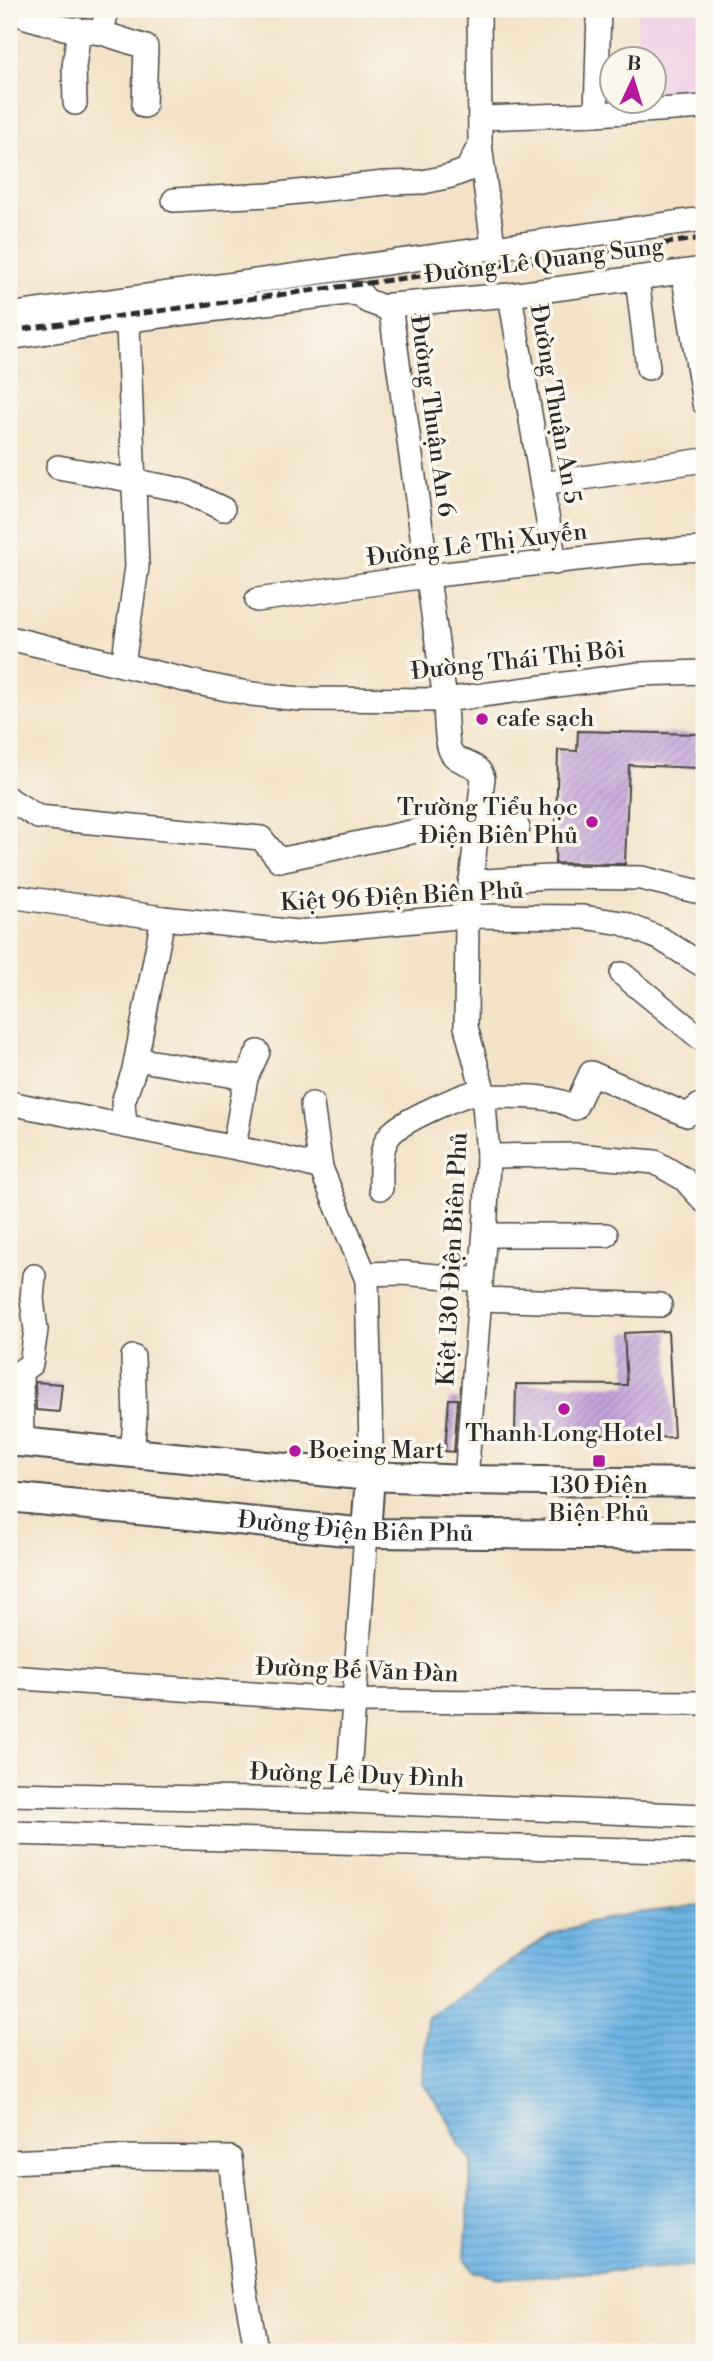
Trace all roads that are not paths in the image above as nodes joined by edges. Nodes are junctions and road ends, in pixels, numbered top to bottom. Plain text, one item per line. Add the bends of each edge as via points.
1 (14, 9) edge
2 (25, 9) edge
3 (107, 9) edge
4 (479, 9) edge
5 (599, 9) edge
6 (9, 25) edge
7 (90, 32) junction
8 (75, 103) dead end
9 (144, 106) dead end
10 (704, 107) edge
11 (596, 114) junction
12 (480, 118) junction
13 (480, 144) junction
14 (174, 200) dead end
15 (704, 219) edge
16 (493, 246) junction
17 (694, 270) edge
18 (637, 278) junction
19 (510, 295) junction
20 (390, 307) junction
21 (9, 315) edge
22 (128, 324) dead end
23 (9, 338) edge
24 (649, 368) dead end
25 (704, 403) edge
26 (704, 460) edge
27 (58, 467) dead end
28 (132, 479) junction
29 (542, 484) junction
30 (223, 509) dead end
31 (704, 549) edge
32 (555, 563) junction
33 (427, 576) junction
34 (257, 600) dead end
35 (9, 638) edge
36 (123, 665) junction
37 (704, 671) edge
38 (445, 701) junction
39 (9, 799) edge
40 (477, 827) junction
41 (518, 828) dead end
42 (470, 882) junction
43 (704, 892) edge
44 (9, 896) edge
45 (467, 916) junction
46 (163, 918) junction
47 (704, 966) edge
48 (622, 974) dead end
49 (704, 1041) edge
50 (258, 1052) dead end
51 (136, 1059) junction
52 (246, 1078) junction
53 (484, 1093) junction
54 (9, 1103) edge
55 (312, 1104) dead end
56 (704, 1107) edge
57 (125, 1126) junction
58 (234, 1147) junction
59 (488, 1156) junction
60 (321, 1168) junction
61 (381, 1188) dead end
62 (700, 1189) edge
63 (485, 1235) junction
64 (606, 1235) dead end
65 (365, 1274) junction
66 (34, 1276) dead end
67 (480, 1289) junction
68 (660, 1305) dead end
69 (133, 1357) dead end
70 (15, 1441) edge
71 (132, 1454) junction
72 (370, 1476) junction
73 (466, 1480) junction
74 (704, 1483) edge
75 (9, 1497) edge
76 (366, 1532) junction
77 (704, 1536) edge
78 (9, 1678) edge
79 (354, 1701) junction
80 (704, 1703) edge
81 (9, 1794) edge
82 (346, 1801) junction
83 (704, 1816) edge
84 (9, 1833) edge
85 (704, 1852) edge
86 (9, 2162) edge
87 (255, 2343) dead end

1 - 6 street
2 - 7 street via 26,17
3 - 7 street
4 - 12 street
5 - 11 street
7 - 8 street via 75,67
7 - 9 street via 146,47
10 - 11 street
11 - 12 street
12 - 13 street
13 - 14 street via 467,170 423,182
13 - 16 street
15 - 16 street
16 - 21 street
17 - 18 street, Đường Lê Quang Sung
17 - 25 street
18 - 19 street, Đường Lê Quang Sung
18 - 24 street
19 - 20 street, Đường Lê Quang Sung
19 - 29 street, Đường Thuận An 5
20 - 23 street via 347,293
20 - 33 street, Đường Thuận An 6
22 - 28 street
26 - 29 street
27 - 28 street
28 - 30 street via 188,492
28 - 36 street via 137,567
29 - 32 street, Đường Thuận An 5
31 - 32 street, Đường Lê Thị Xuyến
32 - 33 street, Đường Lê Thị Xuyến
33 - 34 street, Đường Lê Thị Xuyến
33 - 38 street, Đường Thuận An 6
35 - 36 street, Đường Thái Thị Bôi
36 - 38 street, Đường Thái Thị Bôi via 252,694
37 - 38 street, Đường Thái Thị Bôi via 640,674
38 - 40 street, Đường Thuận An 6 via 449,749 456,758 479,769 483,778
39 - 40 street via 38,817 261,838 279,860 449,824
40 - 41 street
40 - 42 street, Kiệt 130 Điện Biên Phủ
42 - 43 street via 641,878
42 - 45 street, Kiệt 130 Điện Biên Phủ
44 - 46 street, Kiệt 96 Điện Biên Phủ
45 - 46 street, Kiệt 96 Điện Biên Phủ via 297,932
45 - 47 street, Kiệt 96 Điện Biên Phủ via 583,917 622,923 661,939
45 - 53 street, Kiệt 130 Điện Biên Phủ via 466,1027
46 - 51 street
48 - 49 street
50 - 52 street
51 - 52 street
51 - 57 street via 123,1102
52 - 58 street
53 - 56 street via 567,1103 575,1108 591,1073 687,1115 700,1105
53 - 59 street, Kiệt 130 Điện Biên Phủ
53 - 61 street via 457,1097 390,1135 381,1160
54 - 57 street
55 - 60 street
57 - 58 street
58 - 60 street
59 - 62 street via 647,1160 664,1165
59 - 63 street, Kiệt 130 Điện Biên Phủ
60 - 65 street
63 - 64 street
63 - 67 street, Kiệt 130 Điện Biên Phủ
65 - 67 street via 403,1273
65 - 72 street
66 - 70 street via 34,1341 31,1364 20,1371
67 - 68 street
67 - 73 street, Kiệt 130 Điện Biên Phủ
69 - 71 street
70 - 71 main road
71 - 72 main road
72 - 73 main road
72 - 76 main road
73 - 74 main road
75 - 76 main road, Đường Điện Biên Phủ
76 - 77 main road, Đường Điện Biên Phủ
76 - 79 street
78 - 79 street, Đường Bế Văn Đàn
79 - 80 street, Đường Bế Văn Đàn
79 - 82 street
81 - 82 street, Đường Lê Duy Đình
82 - 83 street, Đường Lê Duy Đình
84 - 85 street
86 - 87 street via 230,2158

